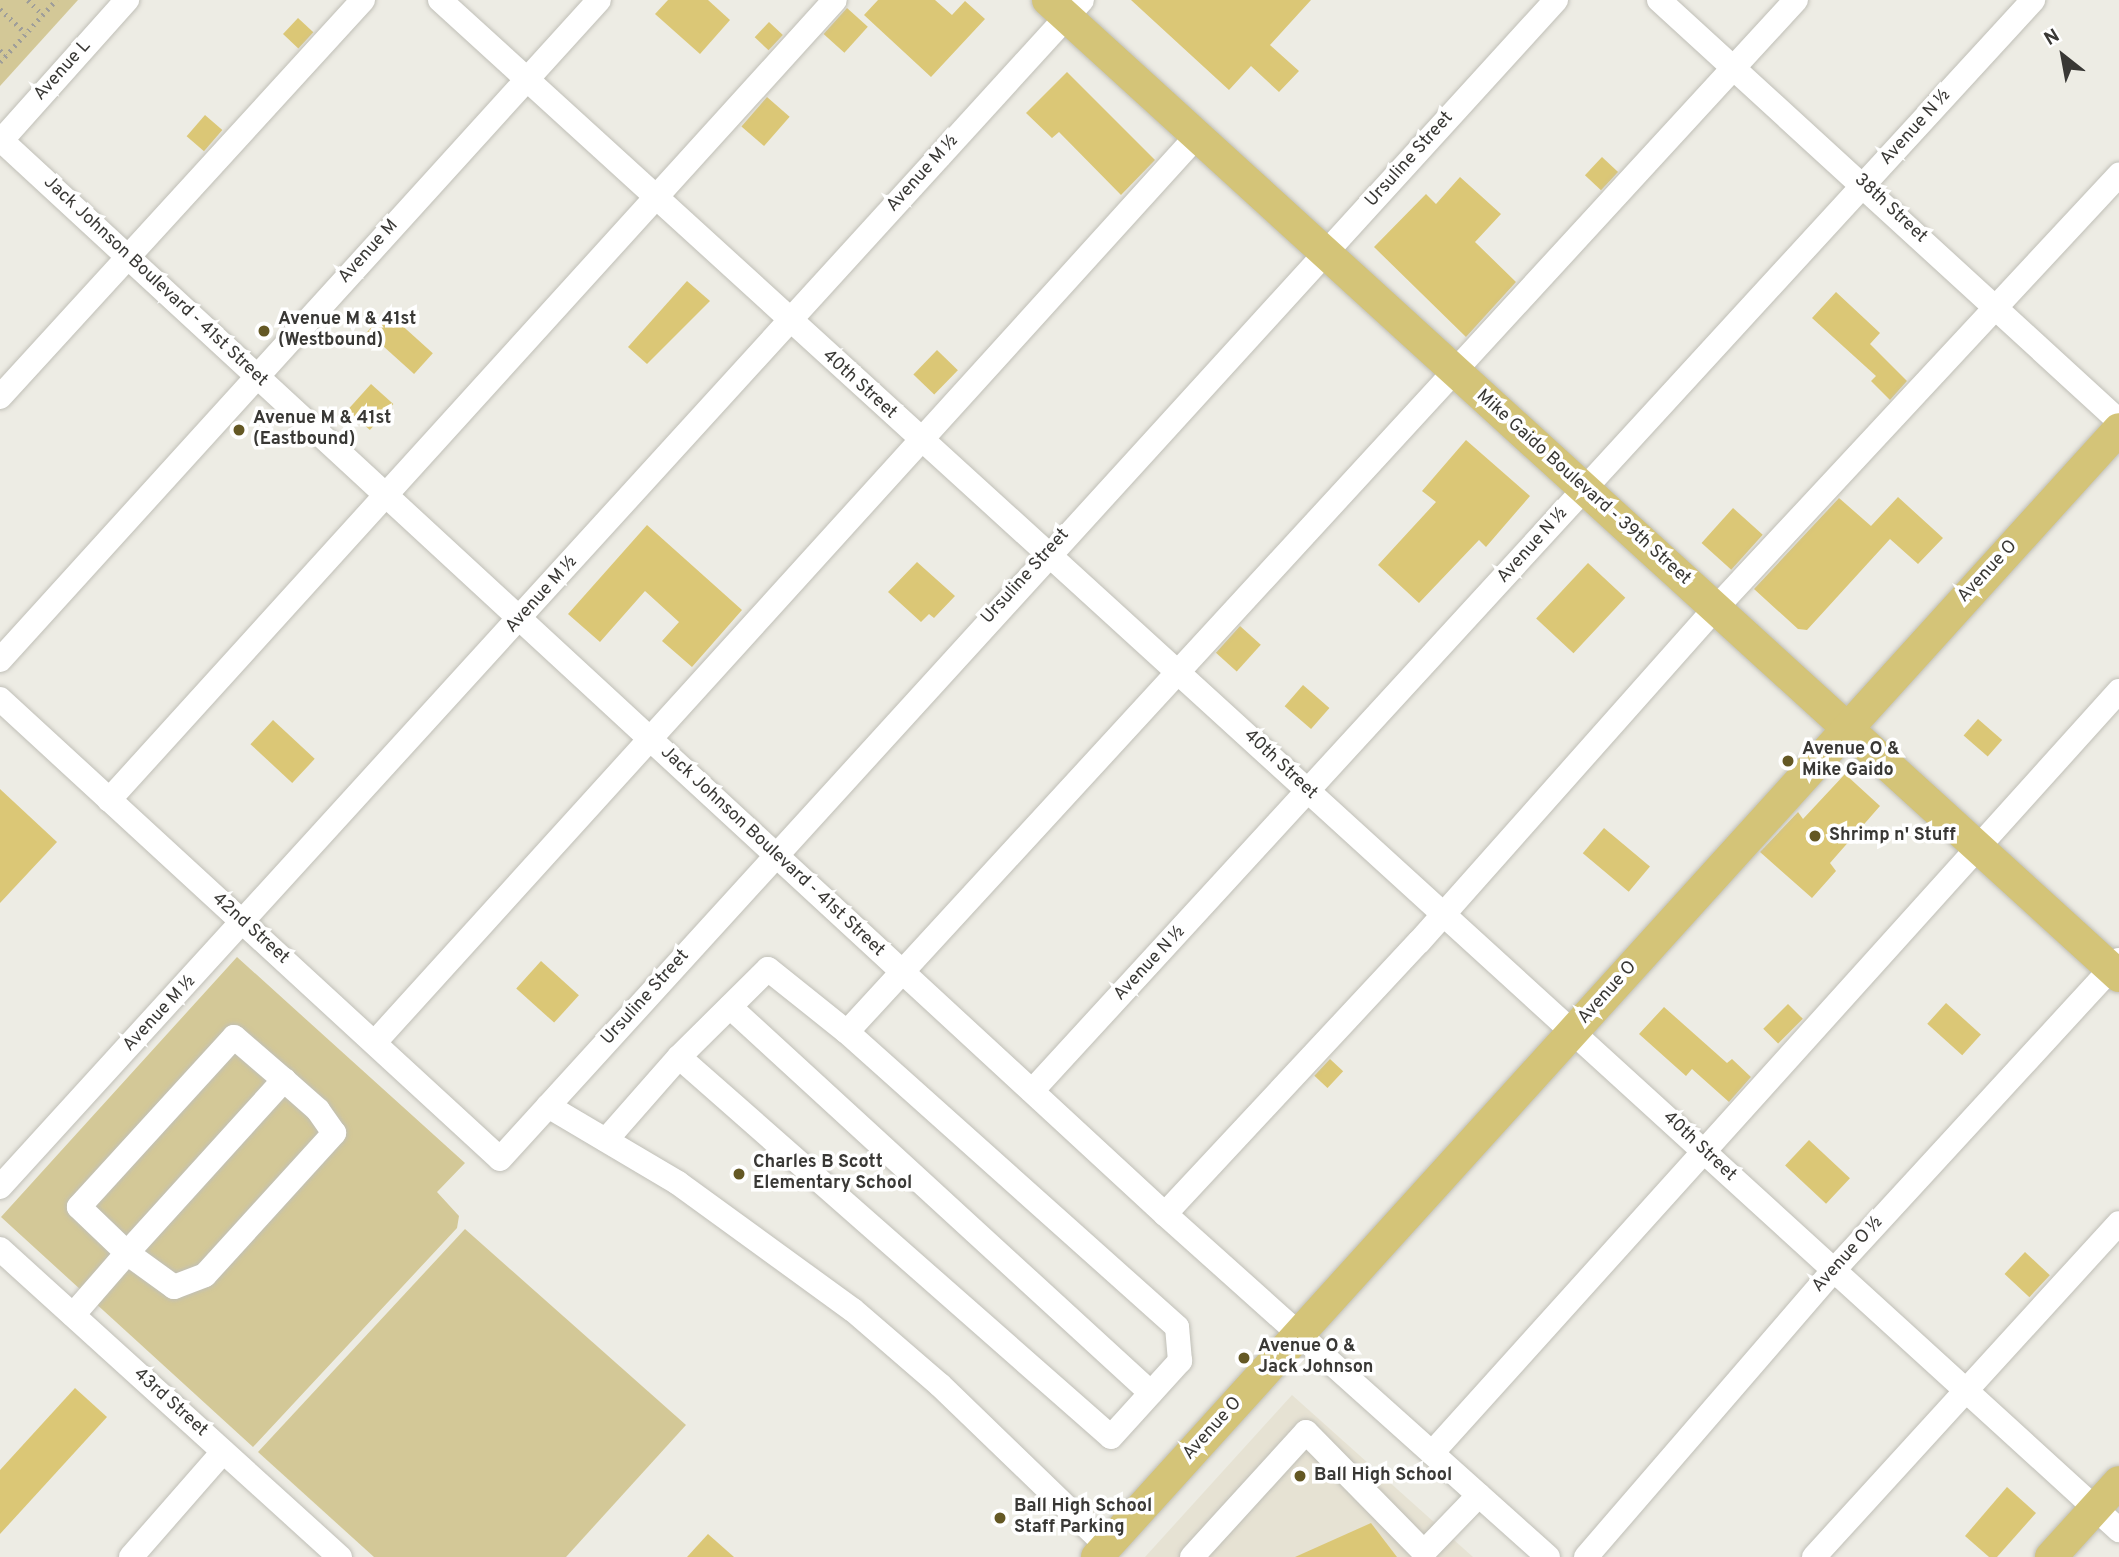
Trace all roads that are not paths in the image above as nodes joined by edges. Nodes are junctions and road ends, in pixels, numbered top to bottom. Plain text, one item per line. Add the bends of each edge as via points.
1 (127, 0) edge
2 (363, 0) edge
3 (440, 0) edge
4 (599, 0) edge
5 (835, 0) edge
6 (1556, 0) edge
7 (1659, 0) edge
8 (1796, 0) edge
9 (2033, 0) edge
10 (1065, 6) edge
11 (1735, 68) junction
12 (526, 80) junction
13 (1197, 136) junction
14 (1, 141) edge
15 (2119, 175) edge
16 (1864, 185) junction
17 (654, 195) junction
18 (1325, 253) junction
19 (127, 256) junction
20 (1997, 308) junction
21 (789, 322) junction
22 (1455, 371) junction
23 (257, 376) junction
24 (0, 397) edge
25 (2119, 421) edge
26 (2119, 429) edge
27 (920, 440) junction
28 (1583, 491) junction
29 (386, 495) junction
30 (1047, 553) junction
31 (1716, 608) junction
32 (520, 619) junction
33 (0, 660) edge
34 (1179, 672) junction
35 (2119, 691) edge
36 (0, 699) edge
37 (1845, 727) junction
38 (650, 739) junction
39 (1310, 792) junction
40 (109, 800) junction
41 (1978, 847) junction
42 (776, 855) junction
43 (1444, 914) junction
44 (244, 924) junction
45 (2116, 968) edge
46 (905, 974) junction
47 (730, 1007) junction
48 (847, 1032) junction
49 (1574, 1032) junction
50 (376, 1041) junction
51 (679, 1057) junction
52 (284, 1080) junction
53 (1032, 1091) junction
54 (548, 1106) junction
55 (606, 1140) junction
56 (1704, 1152) junction
57 (500, 1159) joint
58 (0, 1187) edge
59 (1165, 1214) junction
60 (2119, 1223) edge
61 (0, 1248) edge
62 (127, 1253) junction
63 (1834, 1270) junction
64 (73, 1315) junction
65 (1300, 1334) junction
66 (1965, 1389) junction
67 (1151, 1393) junction
68 (223, 1452) junction
69 (1433, 1453) junction
70 (2119, 1482) edge
71 (1479, 1495) junction
72 (2095, 1508) junction
73 (2119, 1530) edge
74 (1102, 1551) edge
75 (131, 1557) edge
76 (340, 1557) edge
77 (1192, 1557) edge
78 (1548, 1557) edge
79 (1586, 1557) edge
80 (1814, 1557) edge
81 (2051, 1557) edge

1 - 14 street, Avenue L
2 - 19 street
3 - 12 street, 40th Street
4 - 12 street, Avenue M
5 - 17 street
6 - 18 street, Ursuline Street
7 - 11 street, 38th Street
8 - 11 street
9 - 16 street, Avenue N ½
10 - 13 main road, Mike Gaido Boulevard - 39th Street
10 - 21 street, Avenue M ½
11 - 16 street, 38th Street
11 - 22 street
12 - 17 street, 40th Street
12 - 23 street, Avenue M
13 - 18 main road, Mike Gaido Boulevard - 39th Street
13 - 27 street
14 - 19 street, Jack Johnson Boulevard - 41st Street
15 - 20 street
16 - 20 street, 38th Street
16 - 28 street, Avenue N ½
17 - 21 street, 40th Street
17 - 29 street
18 - 22 main road, Mike Gaido Boulevard - 39th Street
18 - 30 street, Ursuline Street
19 - 23 street, Jack Johnson Boulevard - 41st Street
19 - 24 street
20 - 25 street, 38th Street
20 - 31 street
21 - 27 street, 40th Street
21 - 32 street, Avenue M ½
22 - 28 main road, Mike Gaido Boulevard - 39th Street
22 - 34 street
23 - 29 street, Jack Johnson Boulevard - 41st Street
23 - 33 street, Avenue M
26 - 37 main road, Avenue O
27 - 30 street, 40th Street
27 - 38 street
28 - 31 main road, Mike Gaido Boulevard - 39th Street
28 - 39 street, Avenue N ½
29 - 32 street, Jack Johnson Boulevard - 41st Street
29 - 40 street
30 - 34 street, 40th Street
30 - 42 street, Ursuline Street
31 - 37 main road, Mike Gaido Boulevard - 39th Street
31 - 43 street
32 - 38 street, Jack Johnson Boulevard - 41st Street
32 - 44 street, Avenue M ½
34 - 39 street, 40th Street
34 - 46 street
35 - 41 street
36 - 40 street, 42nd Street
37 - 41 main road, Mike Gaido Boulevard - 39th Street
37 - 49 main road, Avenue O
38 - 42 street, Jack Johnson Boulevard - 41st Street
38 - 50 street
39 - 43 street, 40th Street
39 - 53 street, Avenue N ½
40 - 44 street, 42nd Street
41 - 45 main road, Mike Gaido Boulevard - 39th Street
41 - 56 street
42 - 46 street, Jack Johnson Boulevard - 41st Street
42 - 54 street, Ursuline Street
43 - 49 street, 40th Street
43 - 59 street
44 - 50 street, 42nd Street
44 - 58 street, Avenue M ½
45 - 63 street, Avenue O ½
46 - 48 street
46 - 53 street, Jack Johnson Boulevard - 41st Street
47 - 48 street via 768,969
47 - 51 street
47 - 67 street
48 - 67 street via 1177,1327 1180,1361
49 - 56 street, 40th Street
49 - 65 main road, Avenue O
50 - 57 street, 42nd Street
51 - 55 street
51 - 67 street via 1111,1437
52 - 62 street
52 - 62 street via 318,1110 334,1133 316,1153 205,1275 174,1287
52 - 62 street via 234,1037 97,1187 79,1207
53 - 59 street, Jack Johnson Boulevard - 41st Street
54 - 55 street
54 - 57 street, Ursuline Street
55 - 74 street via 678,1183 853,1310 940,1385
56 - 63 street, 40th Street
56 - 69 street
59 - 65 street, Jack Johnson Boulevard - 41st Street
60 - 66 street
61 - 64 street, 43rd Street
62 - 64 street
63 - 66 street, 40th Street
63 - 79 street, Avenue O ½
64 - 68 street, 43rd Street
65 - 69 street, Jack Johnson Boulevard - 41st Street
65 - 74 main road, Avenue O
66 - 72 street, 40th Street
66 - 80 street
68 - 75 street
68 - 76 street, 43rd Street
69 - 71 street, Jack Johnson Boulevard - 41st Street
70 - 72 main road
71 - 77 street via 1424,1552 1306,1432
71 - 78 street, Jack Johnson Boulevard - 41st Street
72 - 73 street, 40th Street
72 - 81 main road

